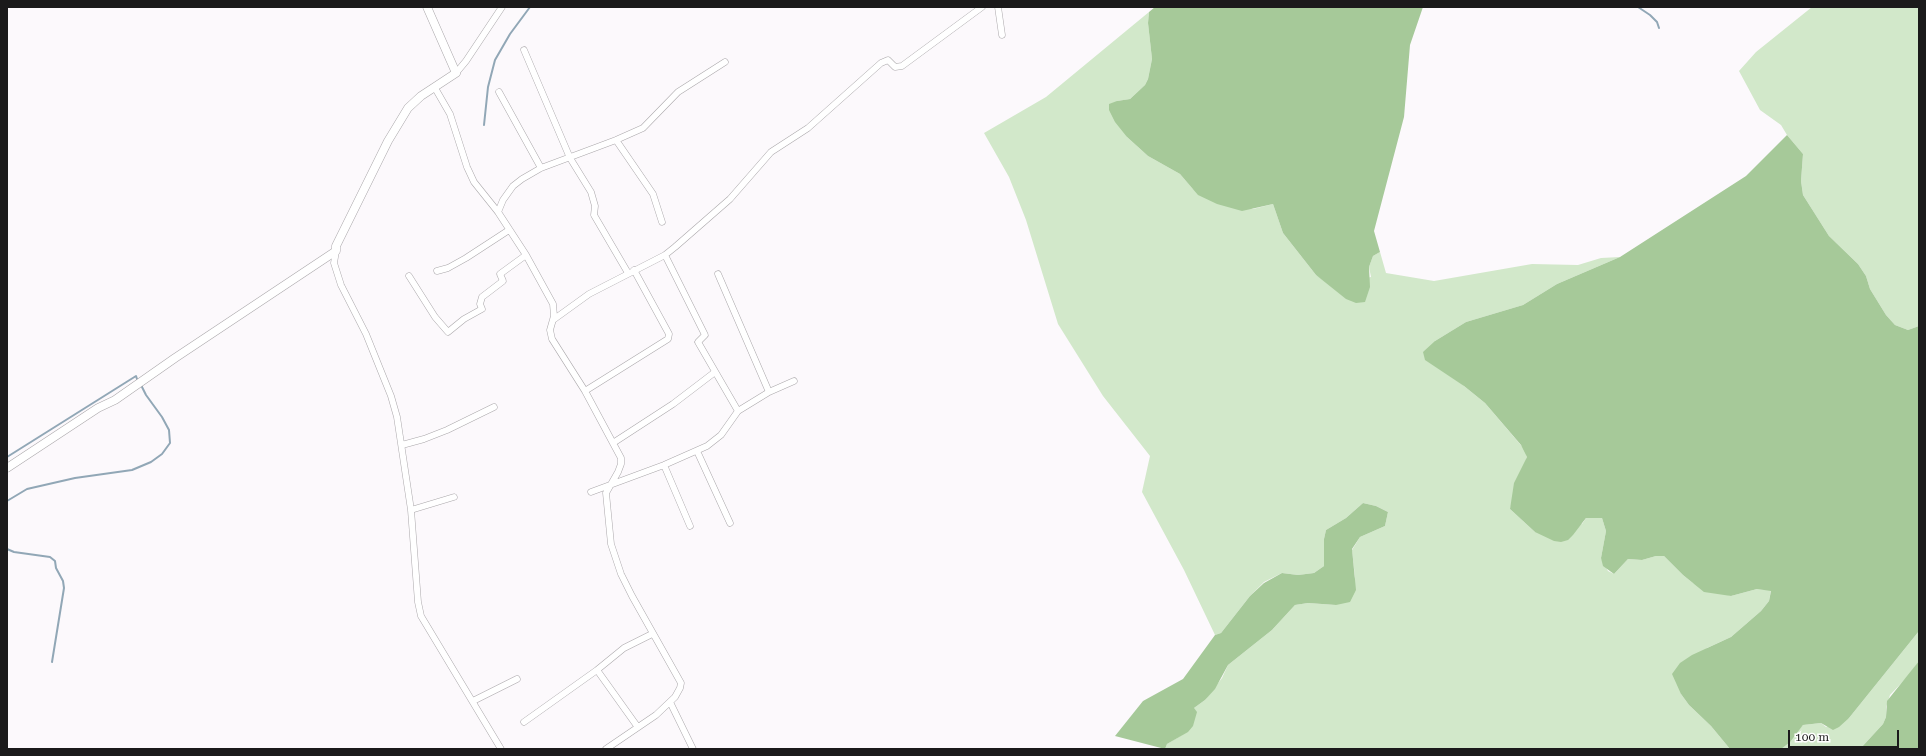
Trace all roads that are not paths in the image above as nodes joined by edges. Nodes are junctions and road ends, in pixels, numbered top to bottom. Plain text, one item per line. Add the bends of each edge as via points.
1 (426, 7) edge
2 (502, 7) edge
3 (982, 7) edge
4 (998, 7) edge
5 (1002, 35) dead end
6 (524, 50) dead end
7 (725, 62) dead end
8 (456, 72) junction
9 (435, 88) junction
10 (499, 92) dead end
11 (616, 140) junction
12 (570, 158) junction
13 (541, 168) junction
14 (498, 212) junction
15 (662, 222) dead end
16 (509, 230) junction
17 (336, 251) junction
18 (526, 255) junction
19 (665, 255) junction
20 (437, 271) dead end
21 (631, 272) junction
22 (718, 274) dead end
23 (409, 276) dead end
24 (553, 320) junction
25 (715, 372) junction
26 (794, 381) dead end
27 (585, 391) junction
28 (769, 392) junction
29 (494, 407) dead end
30 (738, 411) junction
31 (613, 443) junction
32 (402, 445) junction
33 (697, 452) junction
34 (664, 465) junction
35 (7, 468) edge
36 (612, 483) junction
37 (591, 492) dead end
38 (454, 498) dead end
39 (410, 510) junction
40 (730, 523) dead end
41 (690, 526) dead end
42 (652, 634) junction
43 (597, 670) junction
44 (517, 678) dead end
45 (473, 701) junction
46 (670, 702) junction
47 (524, 722) dead end
48 (637, 726) junction
49 (501, 749) edge
50 (606, 749) edge
51 (693, 749) edge

1 - 8 street
2 - 8 street
3 - 19 street via 902,66 895,67 888,60 881,63 808,128 771,152 730,199
4 - 5 street
6 - 12 street
7 - 11 street via 678,92 643,128
8 - 9 street
9 - 14 street via 450,114 474,182
9 - 17 street via 408,108 400,121 336,246
10 - 13 street
11 - 12 street
11 - 15 street via 653,194
12 - 13 street
12 - 21 street via 591,192 595,206 594,215
13 - 14 street via 513,186 502,200
14 - 16 street
16 - 18 street
16 - 20 street via 466,258
17 - 32 street via 334,263 341,285 366,334 391,396
17 - 35 street via 116,400 98,408
18 - 23 street via 500,274 503,281 482,298 482,309 448,332 435,317
18 - 24 street via 553,304
19 - 21 street
19 - 25 street via 705,336 698,342
21 - 24 street via 589,294
21 - 27 street via 669,334 667,344
22 - 28 street
24 - 27 street via 550,330 552,339
25 - 30 street
25 - 31 street
26 - 28 street
27 - 31 street
28 - 30 street
29 - 32 street via 447,430
30 - 33 street via 715,440
31 - 36 street via 621,458 621,464
32 - 39 street
33 - 34 street
33 - 40 street
34 - 36 street
34 - 41 street
36 - 37 street
36 - 42 street via 605,497 611,544 622,574
38 - 39 street
39 - 45 street via 421,616
42 - 43 street via 624,648
42 - 46 street via 681,683
43 - 47 street
43 - 48 street
44 - 45 street
45 - 49 street
46 - 48 street via 656,715
46 - 51 street
48 - 50 street

